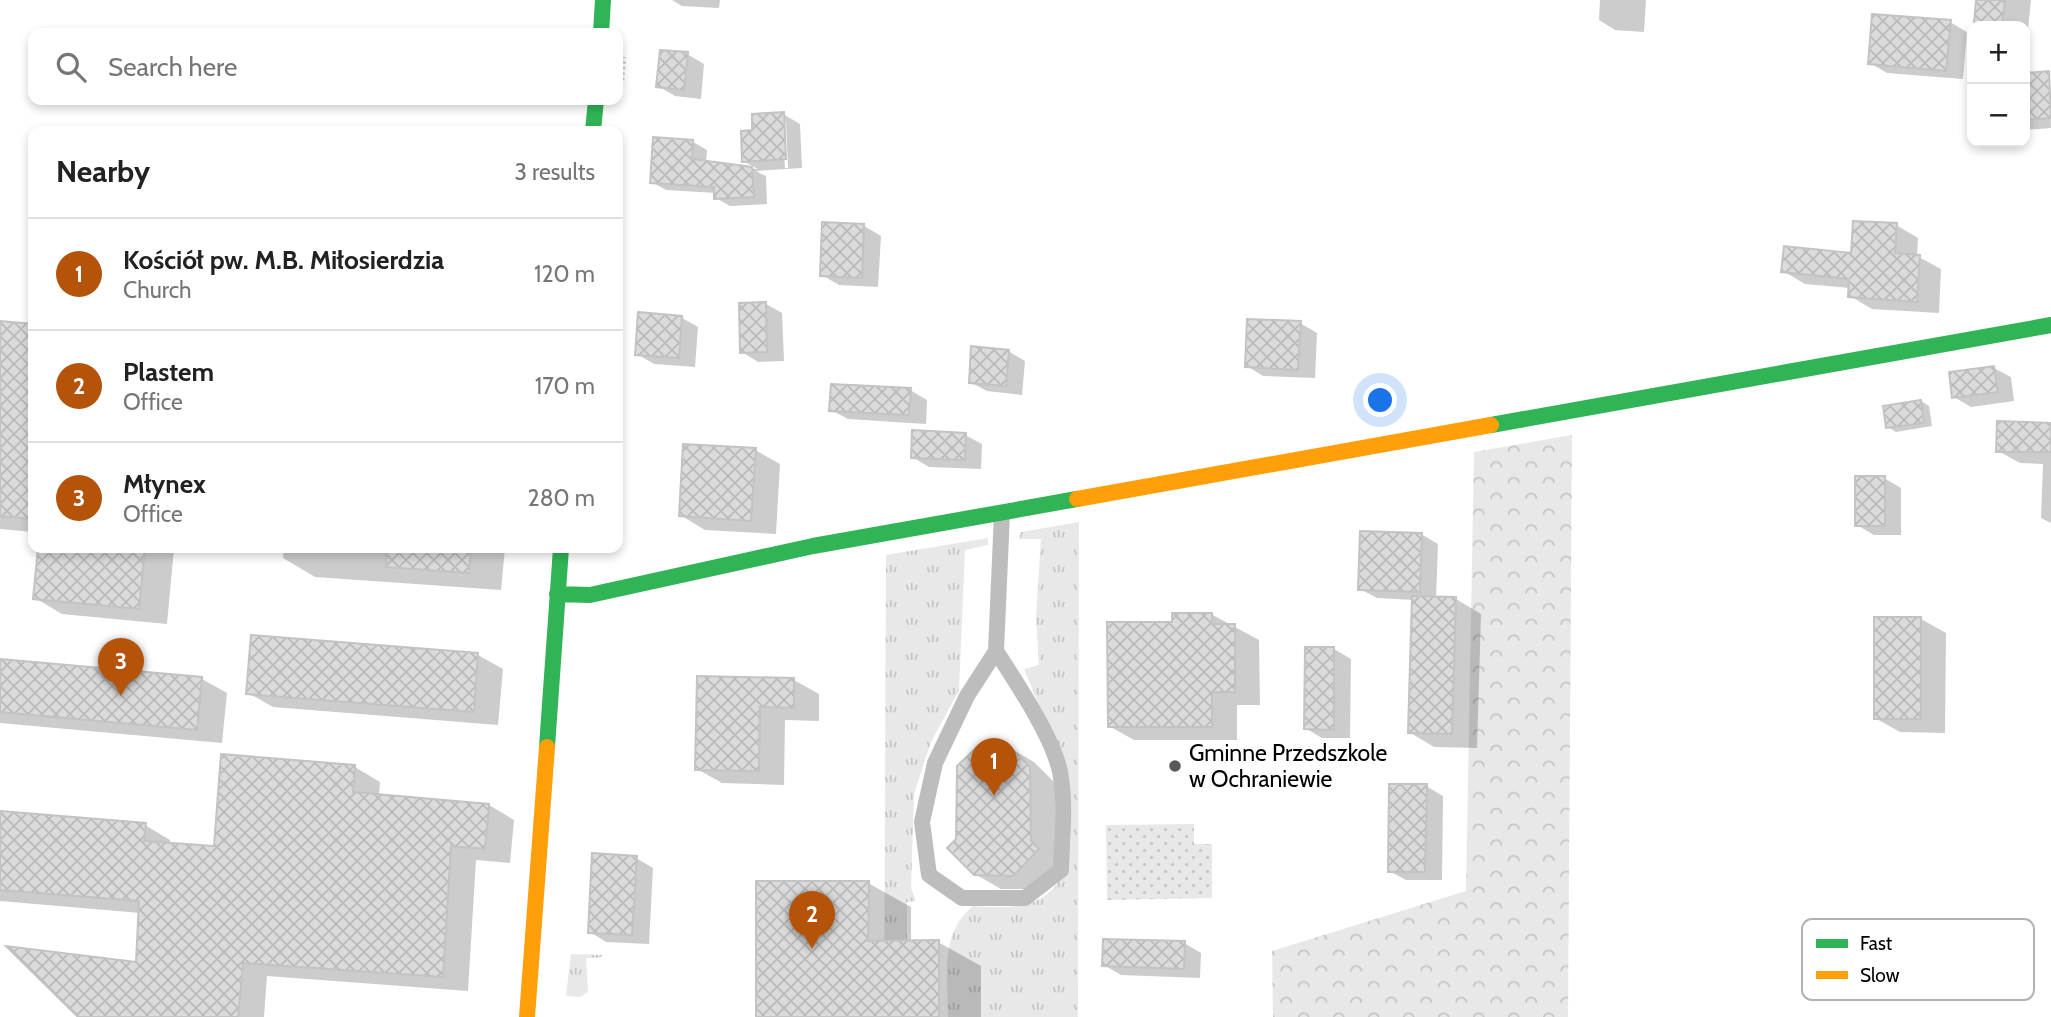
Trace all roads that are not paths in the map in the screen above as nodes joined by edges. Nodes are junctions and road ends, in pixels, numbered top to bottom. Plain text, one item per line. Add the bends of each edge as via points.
1 (603, 0) edge
2 (601, 28) edge
3 (596, 105) edge
4 (593, 126) edge
5 (2051, 325) edge
6 (1002, 513) junction
7 (561, 553) edge
8 (557, 594) junction
9 (996, 651) junction
10 (527, 1017) edge

1 - 2 street
3 - 4 street
5 - 6 street
6 - 8 street via 813,546 590,595
6 - 9 lane
7 - 8 street
8 - 10 street
9 - 9 lane via 1030,704 1059,769 1064,816 1061,870 1025,898 962,898 929,875 922,822 935,762 967,696

